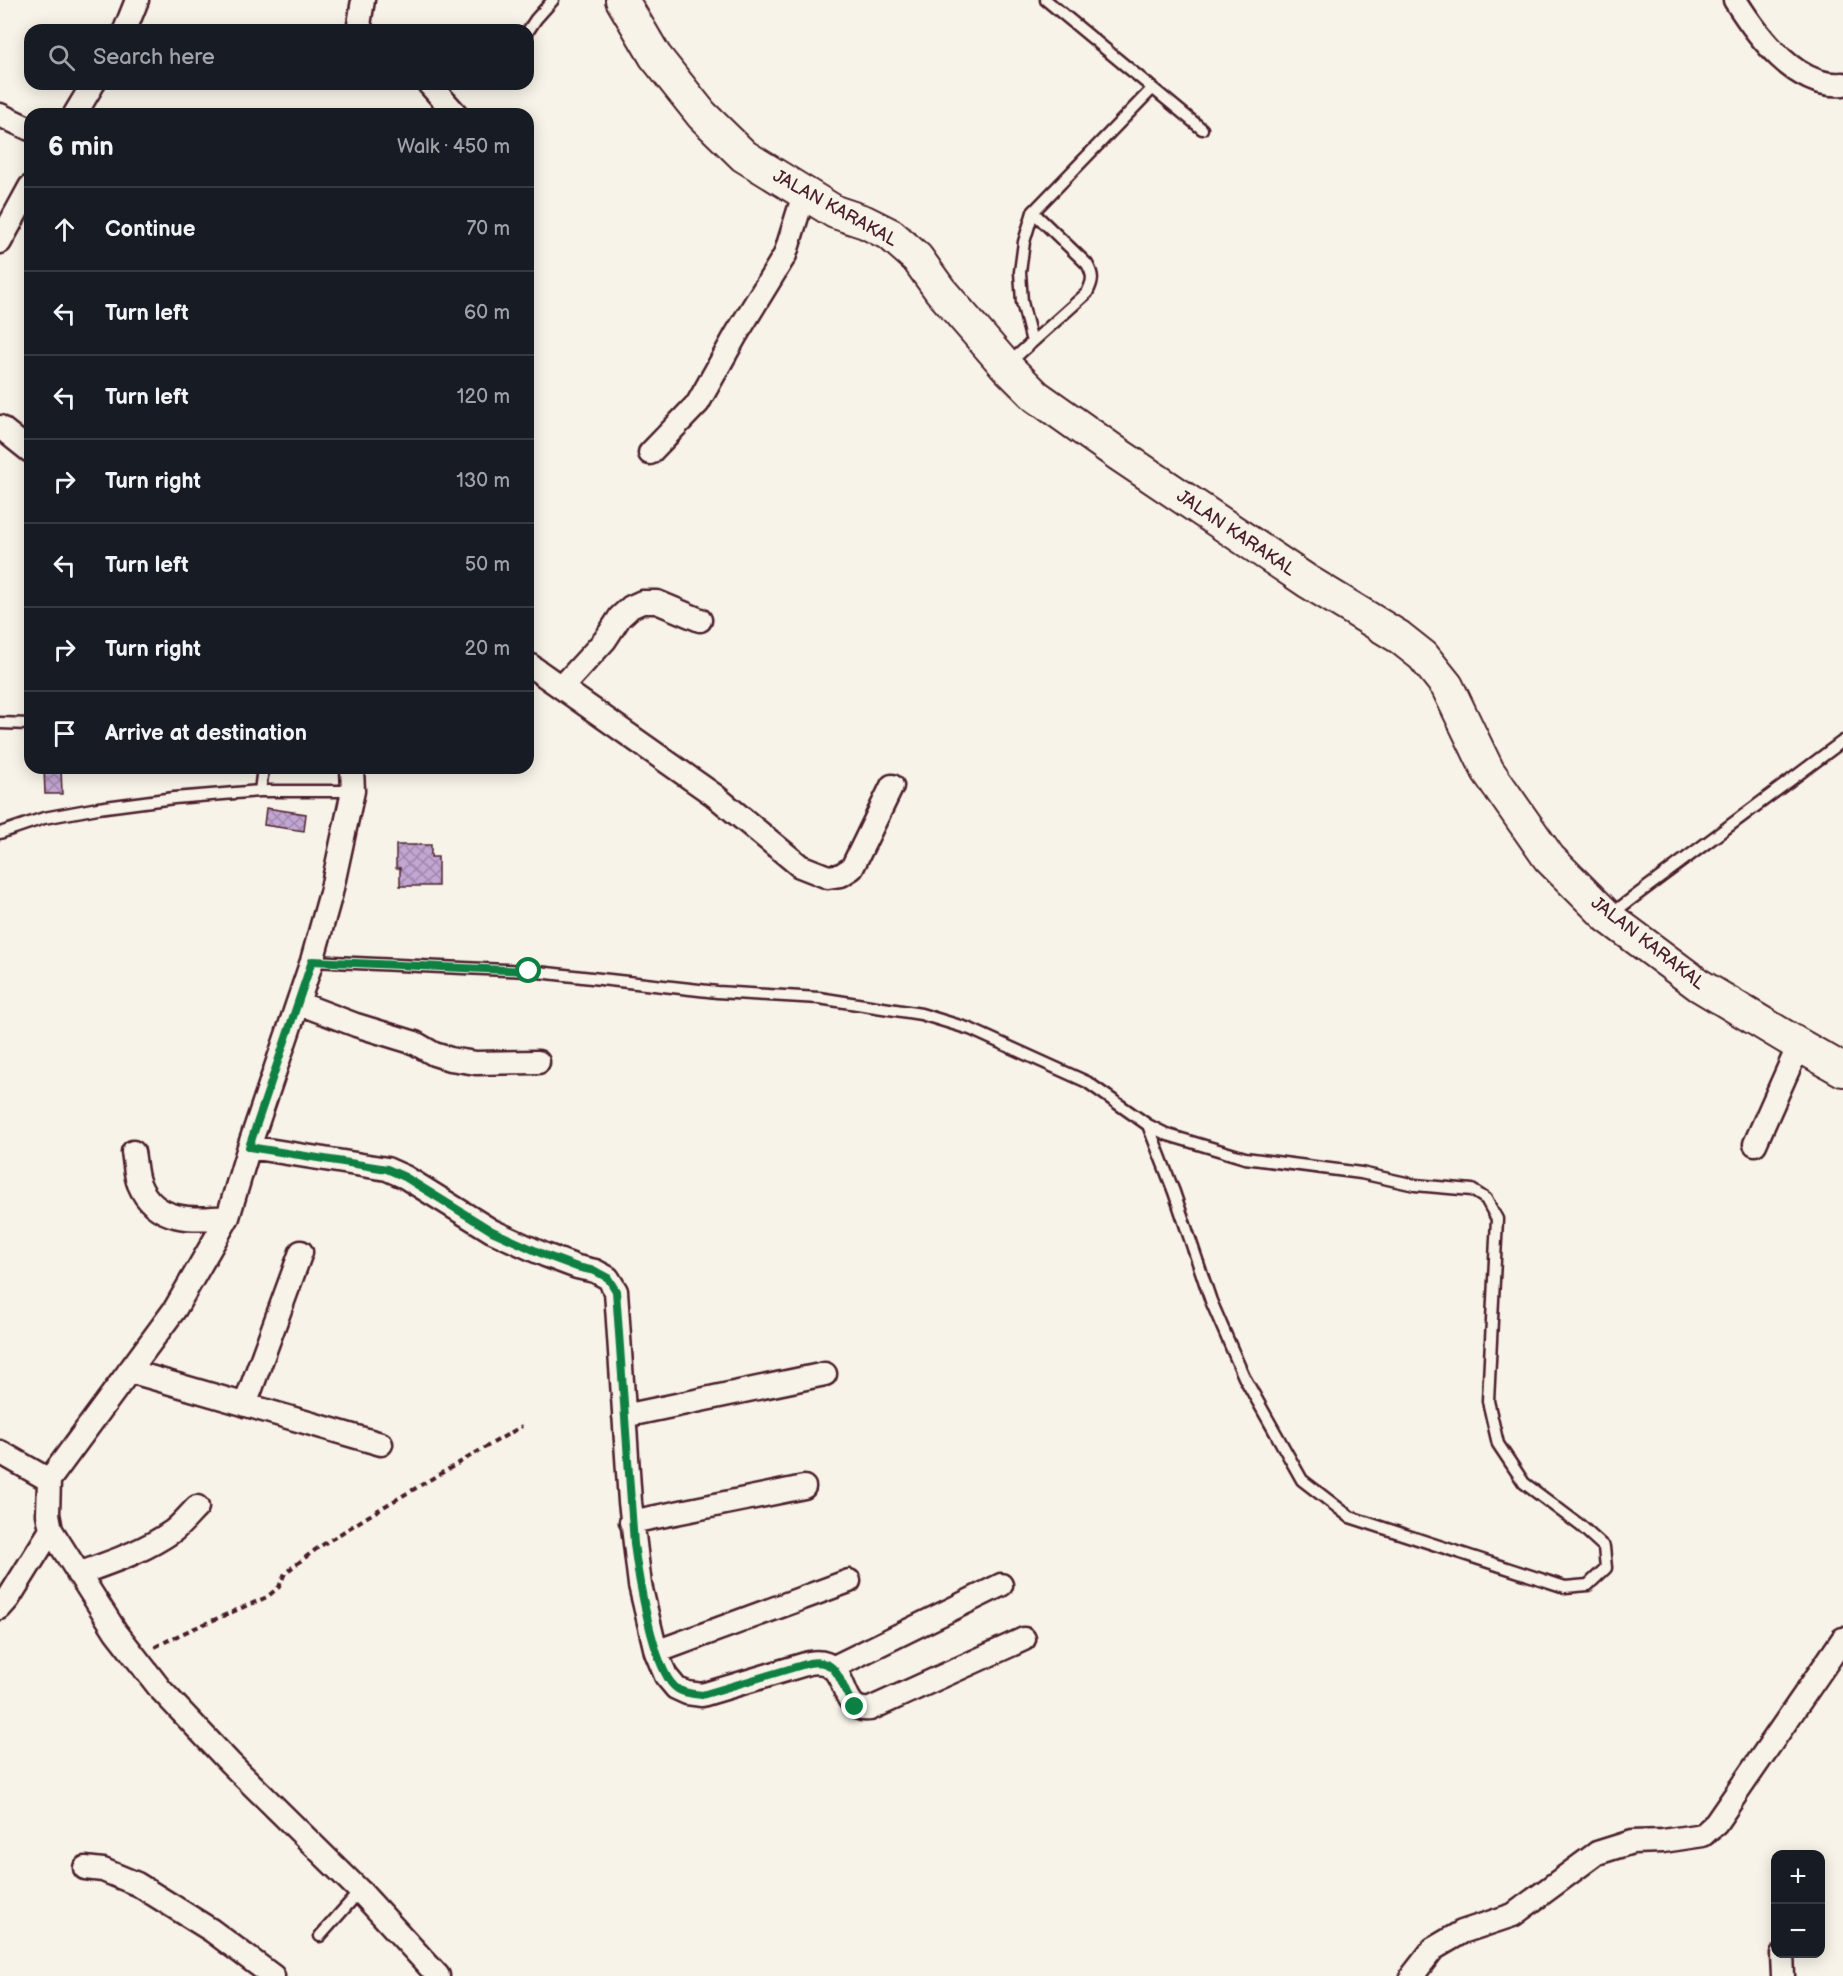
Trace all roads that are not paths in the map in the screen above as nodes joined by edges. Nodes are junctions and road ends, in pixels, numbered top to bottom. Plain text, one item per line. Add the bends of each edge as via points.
1 (137, 0) edge
2 (363, 0) edge
3 (553, 0) edge
4 (622, 0) edge
5 (1046, 0) edge
6 (1735, 0) edge
7 (127, 24) edge
8 (359, 24) edge
9 (533, 24) edge
10 (1843, 84) edge
11 (1152, 88) junction
12 (89, 90) edge
13 (434, 90) edge
14 (79, 108) edge
15 (451, 108) edge
16 (0, 115) edge
17 (24, 126) edge
18 (1202, 129) dead end
19 (804, 194) junction
20 (24, 198) edge
21 (1033, 212) junction
22 (0, 242) edge
23 (1032, 342) junction
24 (1006, 366) junction
25 (0, 427) edge
26 (24, 446) edge
27 (650, 453) dead end
28 (700, 620) dead end
29 (534, 668) edge
30 (562, 687) junction
31 (0, 723) edge
32 (24, 724) edge
33 (1843, 741) edge
34 (262, 774) edge
35 (352, 774) edge
36 (892, 786) dead end
37 (260, 791) junction
38 (353, 791) junction
39 (0, 833) edge
40 (1608, 917) junction
41 (312, 961) junction
42 (298, 1003) junction
43 (1799, 1045) junction
44 (538, 1062) dead end
45 (1843, 1070) edge
46 (1148, 1125) junction
47 (1755, 1144) dead end
48 (249, 1147) junction
49 (133, 1152) dead end
50 (228, 1217) junction
51 (301, 1252) dead end
52 (129, 1371) junction
53 (825, 1374) dead end
54 (245, 1404) junction
55 (624, 1416) junction
56 (381, 1444) dead end
57 (0, 1452) edge
58 (49, 1480) junction
59 (804, 1486) dead end
60 (197, 1507) dead end
61 (631, 1522) junction
62 (51, 1530) junction
63 (78, 1574) junction
64 (849, 1581) dead end
65 (1001, 1585) dead end
66 (3, 1600) edge
67 (1024, 1639) dead end
68 (1843, 1639) edge
69 (656, 1652) junction
70 (832, 1668) junction
71 (85, 1868) dead end
72 (360, 1891) junction
73 (320, 1936) dead end
74 (1782, 1958) edge
75 (273, 1976) edge
76 (438, 1976) edge
77 (1412, 1976) edge
78 (1783, 1976) edge

1 - 7 street
2 - 8 street
3 - 9 lane
4 - 19 main road, JALAN KARAKAL via 655,56 702,115 744,156
5 - 11 lane
6 - 10 street via 1754,31 1777,56 1815,80
11 - 18 lane
11 - 21 lane
12 - 14 street
13 - 15 street
16 - 17 street
19 - 24 main road, JALAN KARAKAL via 835,212 866,222 900,243 917,258
19 - 27 street via 785,255 698,403
20 - 22 street
21 - 23 lane via 1020,272 1022,302
21 - 23 lane via 1088,264 1093,281 1088,293
23 - 24 lane
24 - 40 main road, JALAN KARAKAL via 1036,396 1110,448 1423,656 1447,686 1488,771 1549,858
25 - 26 street
28 - 30 street via 657,602 631,607
29 - 30 street
30 - 36 street via 714,795 800,866 828,877 852,868
31 - 32 lane
33 - 40 lane
34 - 37 lane
35 - 38 street
37 - 38 lane
37 - 39 lane via 98,808 44,818
38 - 41 street
40 - 43 main road, JALAN KARAKAL via 1700,984
41 - 42 street
41 - 46 lane via 529,971 717,992 819,998 921,1014 970,1029 1088,1082
42 - 44 street via 450,1059 476,1063
42 - 48 street
43 - 45 main road, JALAN KARAKAL
43 - 47 street
46 - 46 lane via 1211,1301 1244,1377 1302,1480 1350,1517 1565,1587 1588,1585 1606,1568 1604,1547 1524,1483 1498,1444 1488,1401 1497,1219 1486,1199 1472,1190 1415,1185 1361,1173 1245,1158 1168,1135
48 - 50 street
48 - 55 street via 387,1169 492,1231 608,1278 616,1291
49 - 50 street via 139,1184 149,1202 160,1211 196,1220
50 - 52 street via 175,1309
51 - 54 street
52 - 54 street
52 - 58 street
53 - 55 street
54 - 56 street
55 - 61 street
57 - 58 street
58 - 62 street via 47,1507
59 - 61 street
60 - 63 street via 176,1529 155,1543
61 - 69 street via 640,1585
62 - 63 street
62 - 66 street
63 - 72 street via 161,1690
64 - 69 street
65 - 70 street
67 - 70 street via 870,1709 855,1707
68 - 77 street via 1716,1823 1703,1835 1632,1842 1597,1853 1513,1914 1462,1932 1433,1949
69 - 70 street via 675,1688 702,1695 821,1660
71 - 75 street via 104,1870 137,1884 211,1930
72 - 73 lane
72 - 76 street
74 - 78 street

